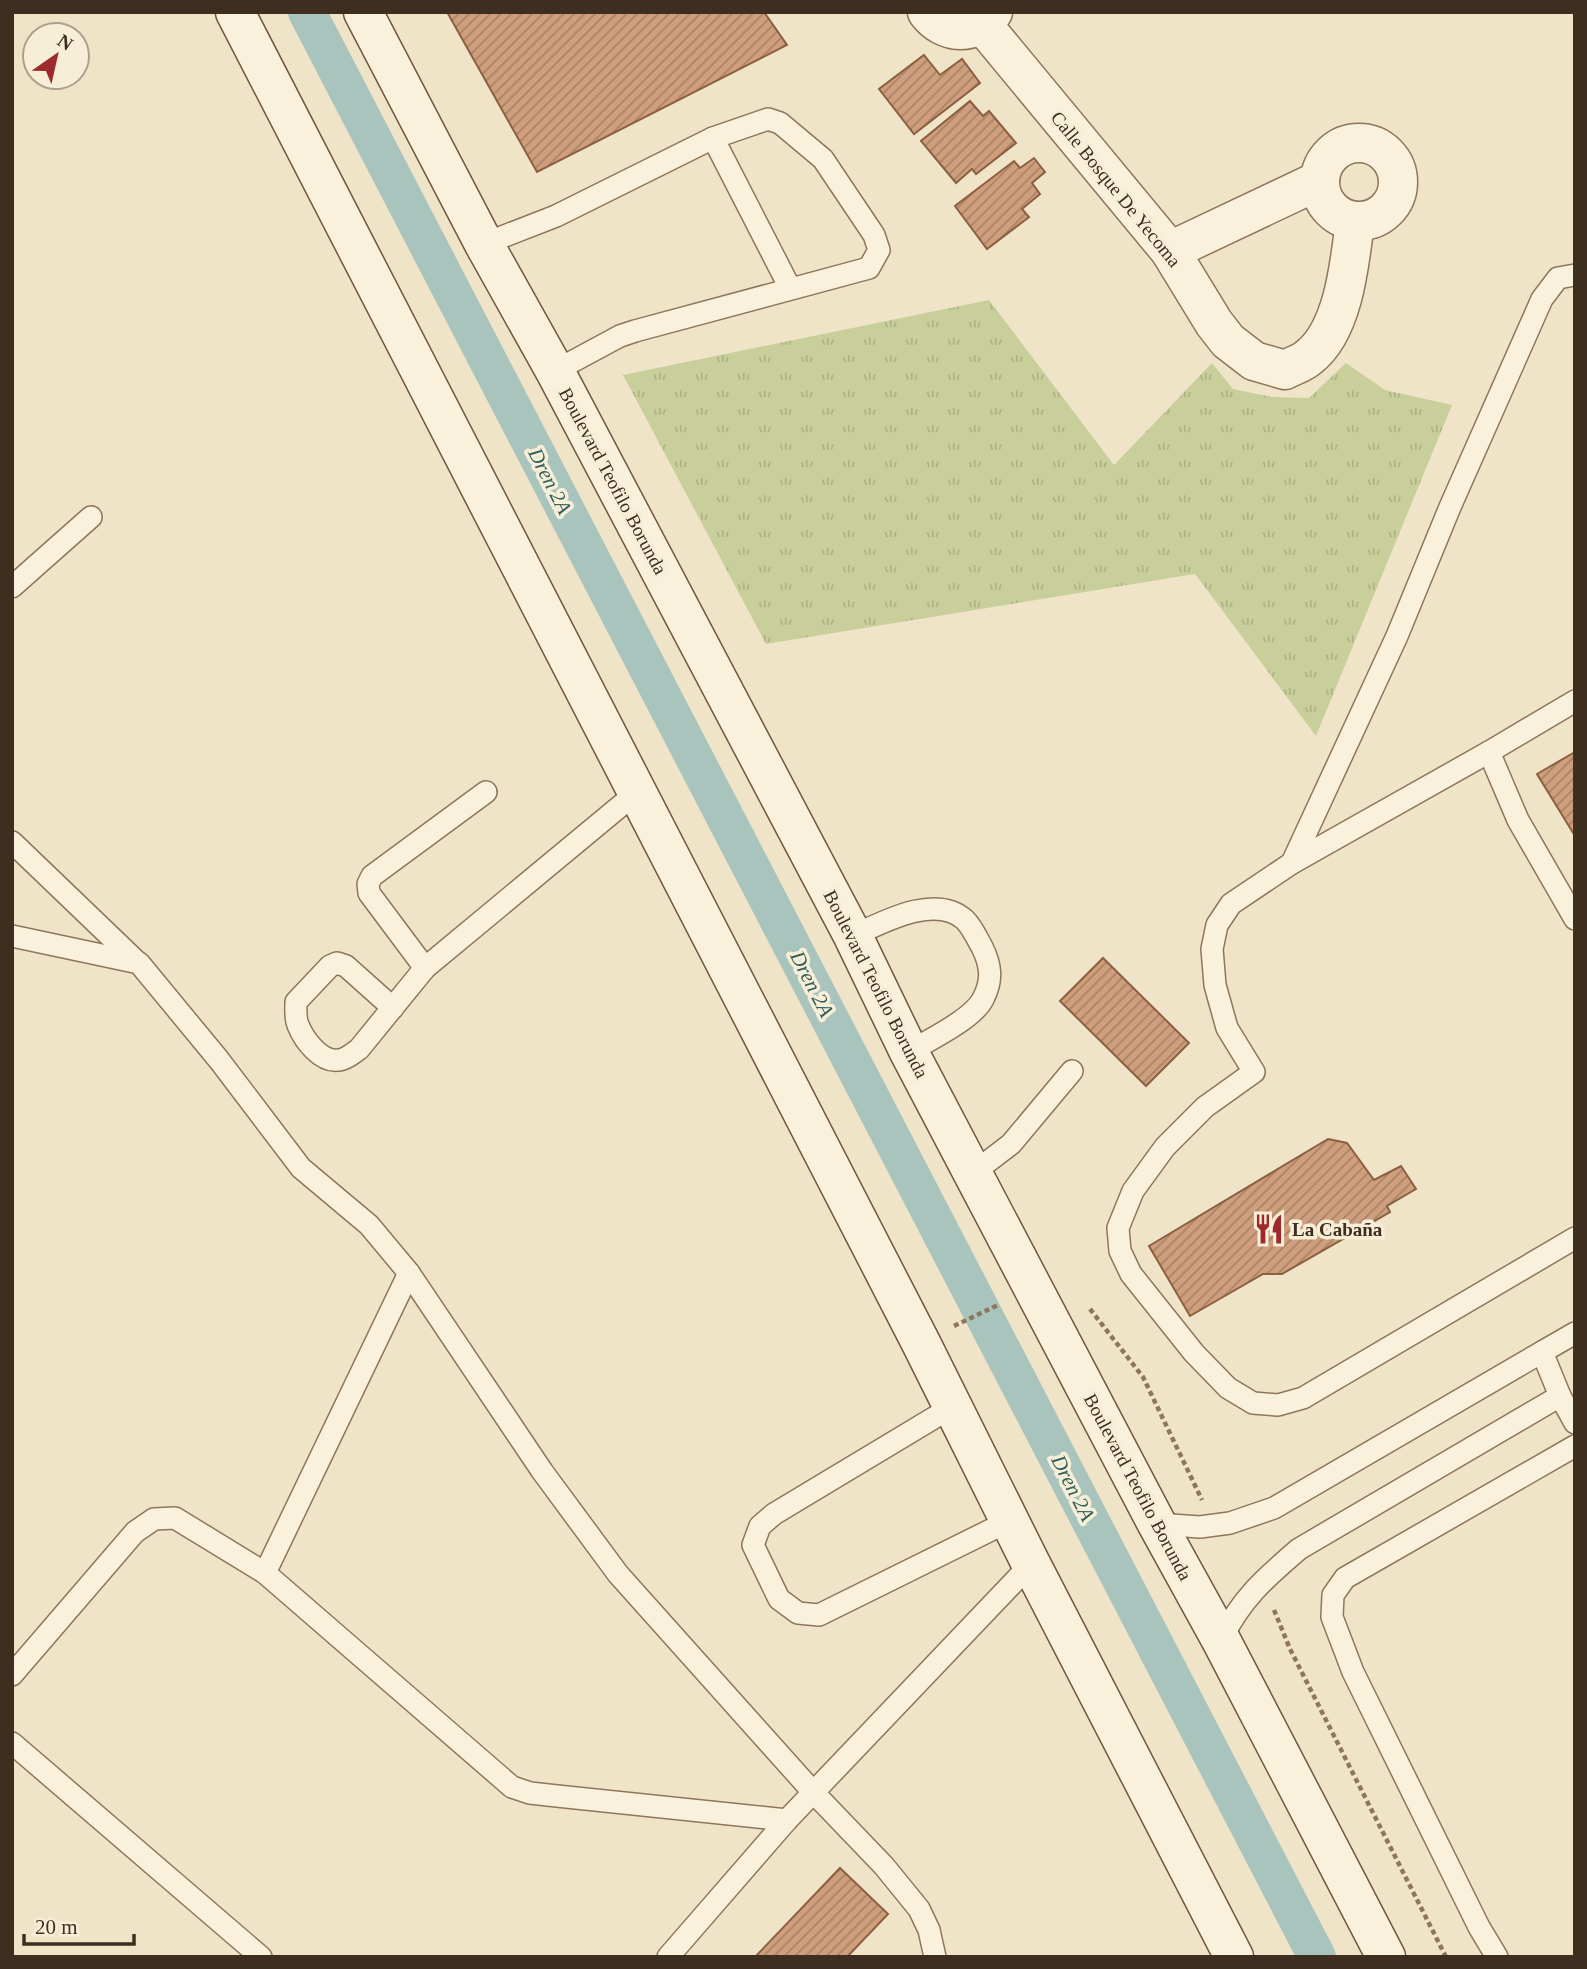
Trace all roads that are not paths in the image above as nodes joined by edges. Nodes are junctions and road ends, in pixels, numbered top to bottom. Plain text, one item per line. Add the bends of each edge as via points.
1 (235, 12) edge
2 (363, 12) edge
3 (927, 12) edge
4 (987, 18) edge
5 (713, 138) junction
6 (1320, 180) junction
7 (1355, 221) junction
8 (484, 244) junction
9 (1170, 251) junction
10 (1575, 275) edge
11 (790, 288) junction
12 (555, 371) junction
13 (91, 517) dead end
14 (12, 587) edge
15 (1575, 701) edge
16 (1489, 752) junction
17 (486, 792) dead end
18 (636, 793) junction
19 (12, 842) edge
20 (1292, 863) junction
21 (1575, 919) edge
22 (12, 936) edge
23 (853, 936) junction
24 (138, 963) junction
25 (425, 968) junction
26 (393, 1008) junction
27 (909, 1052) junction
28 (1072, 1071) dead end
29 (973, 1173) junction
30 (1575, 1238) edge
31 (409, 1273) junction
32 (1575, 1333) edge
33 (1542, 1352) junction
34 (1560, 1396) junction
35 (953, 1407) junction
36 (1575, 1423) edge
37 (1575, 1446) edge
38 (1009, 1521) junction
39 (1157, 1524) junction
40 (1031, 1564) junction
41 (265, 1573) junction
42 (1221, 1640) junction
43 (12, 1675) edge
44 (12, 1743) edge
45 (814, 1792) junction
46 (787, 1820) junction
47 (261, 1957) edge
48 (668, 1957) edge
49 (935, 1957) edge
50 (1234, 1957) edge
51 (1386, 1957) edge
52 (1497, 1957) edge

1 - 18 main road
2 - 8 main road, Boulevard Teofilo Borunda
3 - 4 main road via 947,29 971,29
4 - 9 main road, Calle Bosque De Yecoma
5 - 8 lane via 555,215
5 - 11 lane
5 - 11 lane via 768,119 780,123 823,159 874,235 879,250 869,268
6 - 7 main road via 1329,207
6 - 7 main road via 1331,154 1343,146 1357,143 1378,148 1394,162 1398,190 1392,203 1382,213
6 - 9 main road
7 - 9 main road, Calle Bosque De Yecoma via 1346,287 1329,332 1310,357 1285,370 1254,361 1228,341
8 - 12 main road, Boulevard Teofilo Borunda
10 - 20 lane via 1558,278 1542,299 1398,636
11 - 12 lane via 620,336
12 - 23 main road, Boulevard Teofilo Borunda
13 - 14 lane
15 - 16 lane
16 - 20 lane
16 - 21 lane via 1518,820
17 - 25 lane via 372,876 368,884 369,893
18 - 25 lane
18 - 35 main road
19 - 24 lane
20 - 30 lane via 1231,904 1217,925 1212,949 1215,985 1227,1028 1254,1072 1205,1107 1165,1147 1133,1191 1118,1228 1131,1274 1228,1388 1253,1403 1278,1405 1303,1398
22 - 24 lane
23 - 27 main road, Boulevard Teofilo Borunda
23 - 27 lane via 900,915 938,908 968,923 990,961 983,1001 956,1025
24 - 31 lane via 301,1168 369,1224
25 - 26 lane
26 - 26 lane via 359,1049 338,1061 314,1049 296,1014 296,1002 337,963
27 - 29 main road, Boulevard Teofilo Borunda
28 - 29 lane via 1011,1144
29 - 39 main road, Boulevard Teofilo Borunda
31 - 41 lane
31 - 45 lane via 542,1471 618,1574
32 - 33 lane
33 - 34 lane
33 - 39 lane via 1274,1508 1230,1523 1200,1527
34 - 36 lane
34 - 42 lane via 1299,1549 1262,1580 1234,1614
35 - 38 main road
35 - 38 lane via 760,1526 753,1545 779,1599 798,1613 819,1615
37 - 52 lane via 1345,1578 1334,1595 1332,1617 1353,1672
38 - 40 main road
39 - 42 main road, Boulevard Teofilo Borunda
40 - 45 lane
40 - 50 main road
41 - 43 lane via 175,1518 154,1519 135,1532
41 - 46 lane via 512,1787 543,1795
42 - 51 main road, Boulevard Teofilo Borunda
44 - 47 lane
45 - 46 lane
45 - 49 lane via 919,1909
46 - 48 lane

